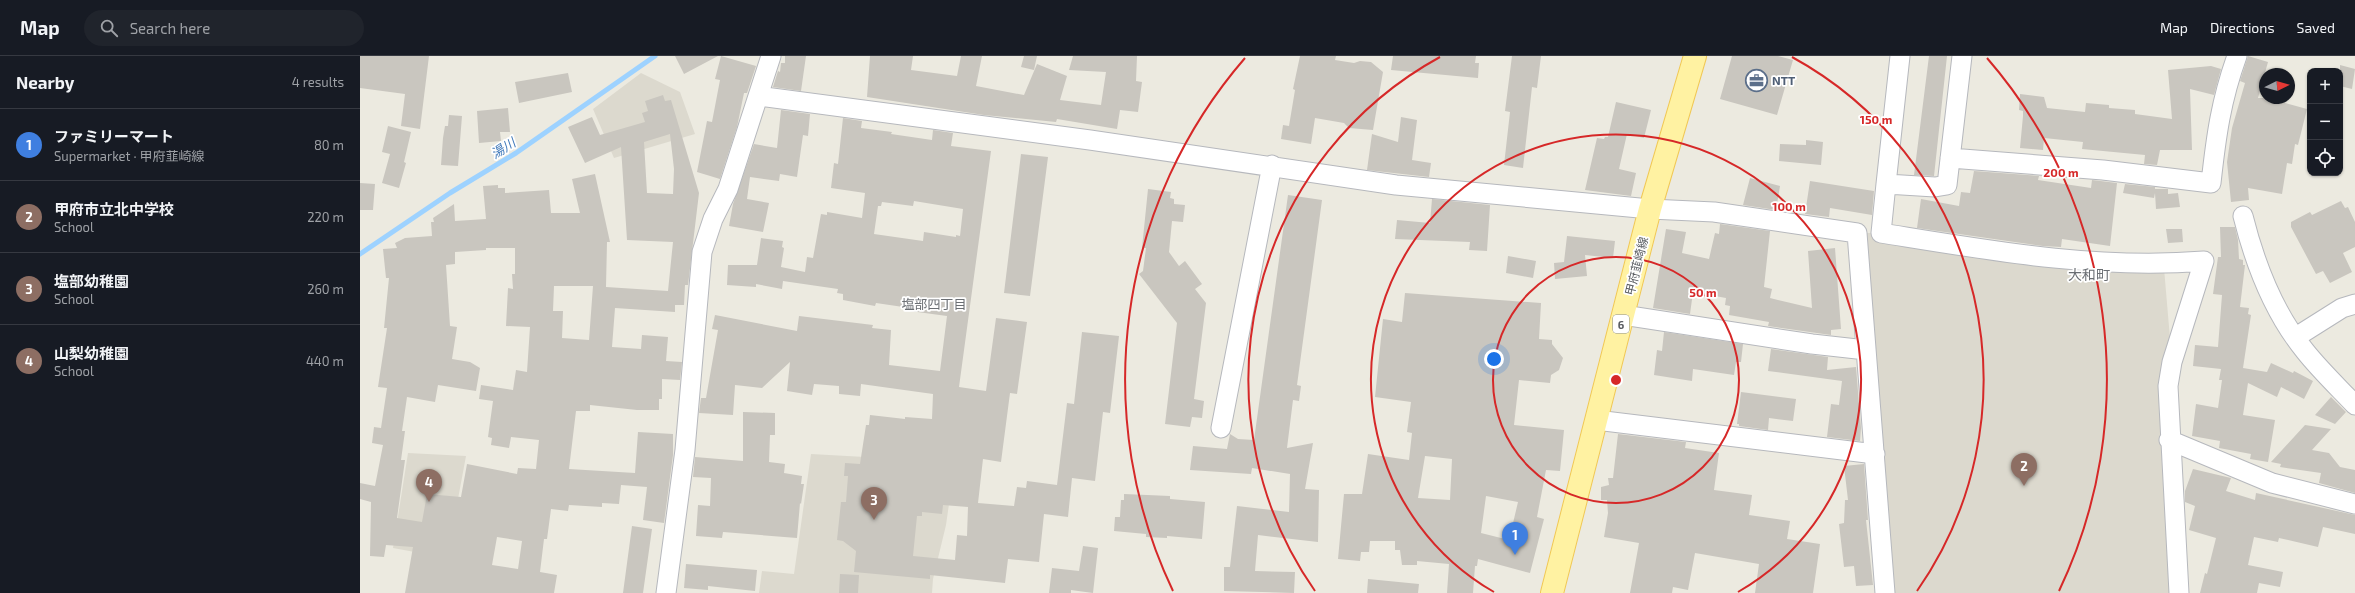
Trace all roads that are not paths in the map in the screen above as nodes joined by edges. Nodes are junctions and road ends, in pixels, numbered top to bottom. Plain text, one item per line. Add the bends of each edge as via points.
1 (771, 56) edge
2 (1695, 56) edge
3 (1900, 56) edge
4 (1962, 56) edge
5 (2238, 56) edge
6 (758, 96) junction
7 (1950, 158) junction
8 (1272, 165) junction
9 (1886, 184) junction
10 (1650, 209) junction
11 (2243, 216) dead end
12 (2355, 304) edge
13 (1623, 315) junction
14 (2296, 337) junction
15 (1866, 350) junction
16 (2355, 405) edge
17 (1596, 420) junction
18 (1221, 428) dead end
19 (2169, 440) junction
20 (1874, 454) junction
21 (2355, 504) edge
22 (666, 593) edge
23 (1552, 593) edge
24 (1885, 593) edge
25 (2179, 593) edge

1 - 6 street
2 - 10 main road, 甲府韮崎線 / 6
3 - 9 street
4 - 7 street
5 - 7 street via 2226,87 2217,129 2211,183 2104,170
6 - 8 street
6 - 22 street via 728,189 713,219 702,252 685,450
7 - 9 street via 1947,185 1934,187
8 - 10 street via 1396,185
8 - 18 street
9 - 19 street via 1881,233 2033,257 2167,264 2204,261 2172,362 2168,386
10 - 13 main road, 甲府韮崎線 / 6
10 - 15 street via 1714,212 1857,233
11 - 14 street via 2253,254 2268,292
12 - 14 street via 2342,308
13 - 15 street
13 - 17 main road, 甲府韮崎線 / 6
14 - 16 street via 2305,351
15 - 20 street
17 - 20 street
17 - 23 main road, 甲府韮崎線 / 6
19 - 21 street via 2272,483
19 - 25 street
20 - 24 street

